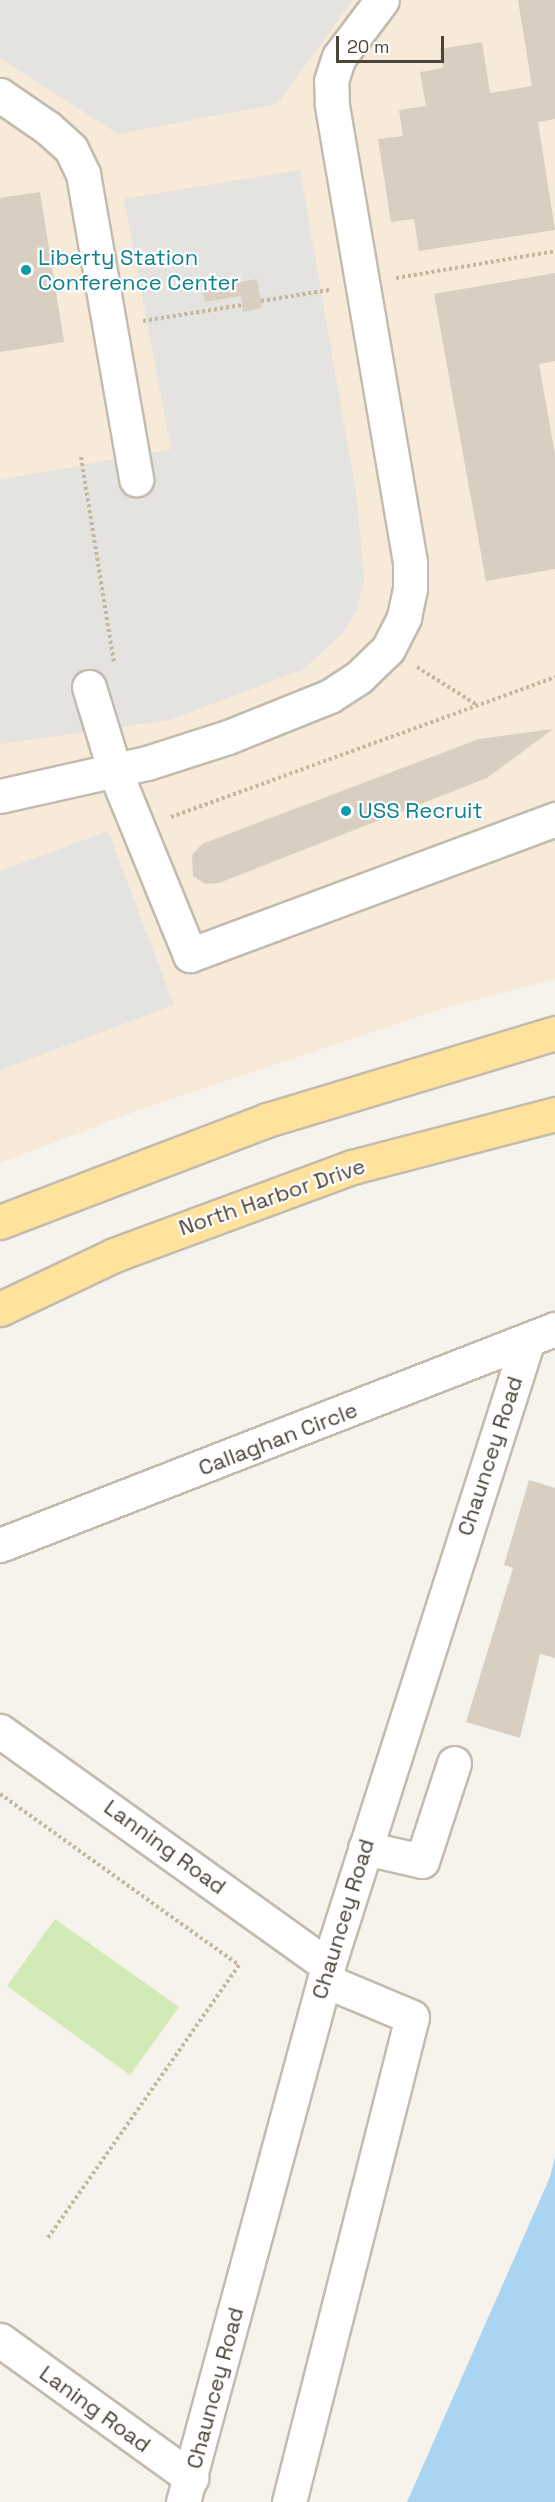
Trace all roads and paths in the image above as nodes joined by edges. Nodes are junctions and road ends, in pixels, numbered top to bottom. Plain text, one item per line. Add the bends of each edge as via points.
1 (382, 0) edge
2 (0, 95) edge
3 (555, 251) edge
4 (362, 284) junction
5 (261, 301) dead end
6 (242, 304) dead end
7 (110, 327) junction
8 (81, 457) dead end
9 (136, 479) dead end
10 (388, 648) junction
11 (555, 677) edge
12 (102, 679) joint
13 (477, 705) junction
14 (114, 769) junction
15 (0, 796) edge
16 (555, 819) edge
17 (165, 820) dead end
18 (555, 1033) edge
19 (555, 1114) edge
20 (0, 1222) edge
21 (0, 1309) edge
22 (541, 1336) edge
23 (0, 1545) edge
24 (0, 1731) edge
25 (454, 1763) dead end
26 (0, 1794) edge
27 (365, 1848) junction
28 (326, 1973) junction
29 (47, 2239) dead end
30 (0, 2340) edge
31 (186, 2496) edge
32 (289, 2502) edge

1 - 4 street via 339,57 331,81
2 - 7 street via 71,149 83,174
3 - 4 path
4 - 5 path
4 - 10 street via 410,562 404,617
6 - 7 path
7 - 9 street
8 - 12 path
10 - 13 path
10 - 14 street via 359,677 330,696 228,737
11 - 13 path
12 - 14 street
13 - 17 path
14 - 15 street
14 - 16 street via 190,956
18 - 20 main road via 267,1120
19 - 21 main road, North Harbor Drive via 352,1167 114,1255
22 - 23 street, Callaghan Circle
22 - 27 street, Chauncey Road
24 - 28 street, Lanning Road
25 - 27 street via 423,1862
26 - 29 path via 239,1965
27 - 28 street, Chauncey Road
28 - 31 street, Chauncey Road
28 - 32 street, Lanning Road via 412,2017
30 - 31 street, Laning Road

